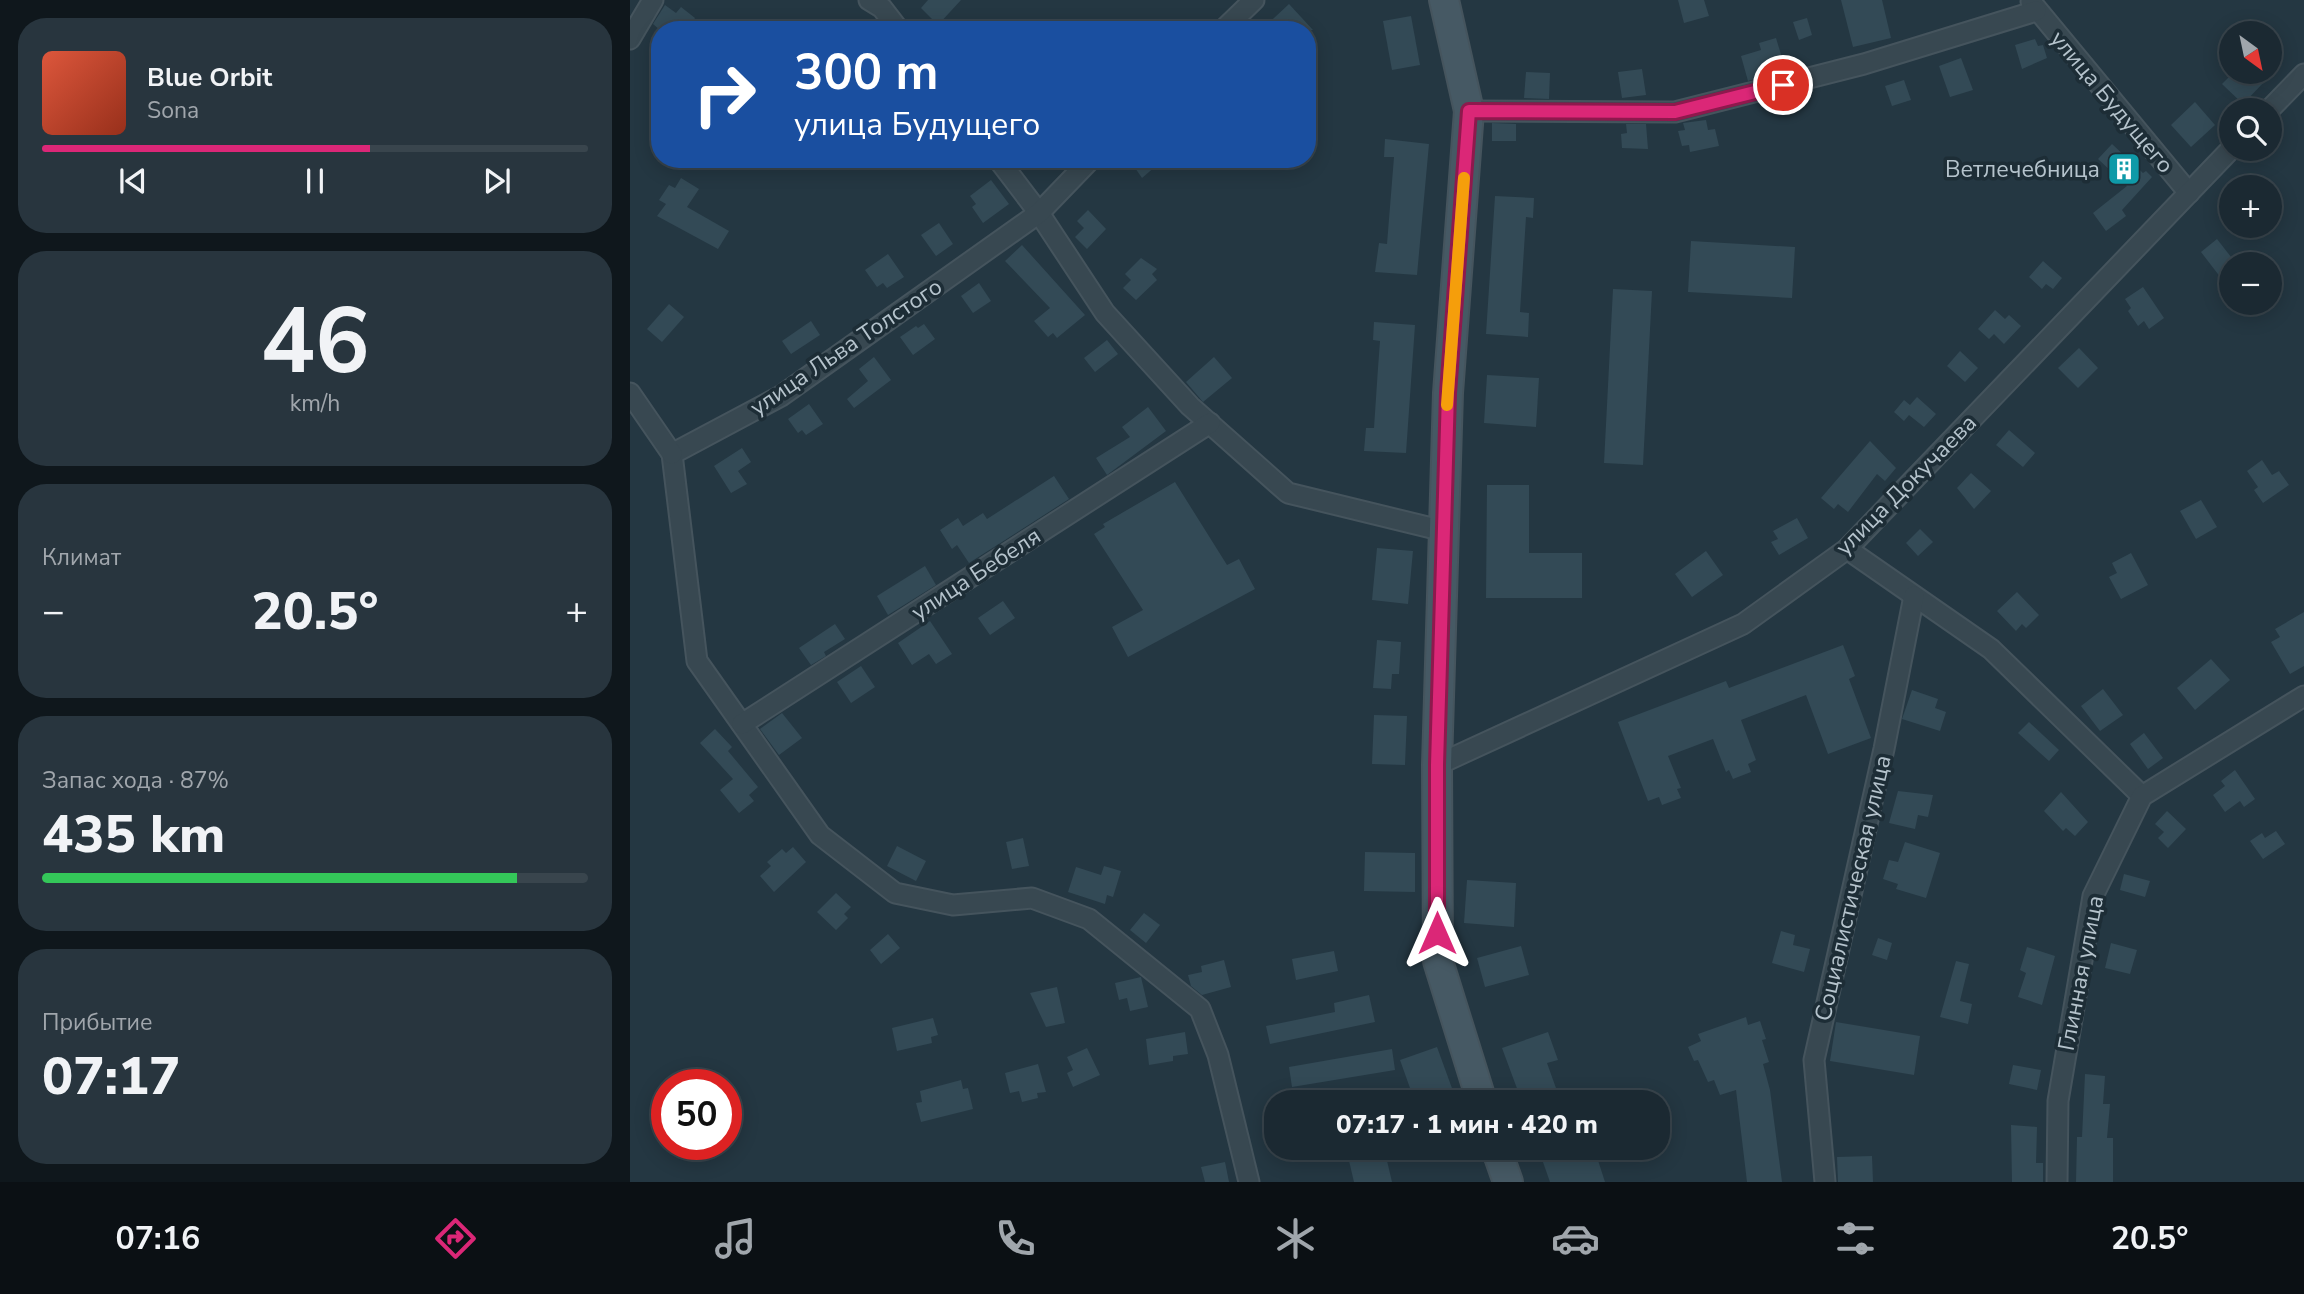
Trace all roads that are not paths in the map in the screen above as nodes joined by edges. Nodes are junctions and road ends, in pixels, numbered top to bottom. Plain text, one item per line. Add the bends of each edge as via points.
1 (653, 0) edge
2 (869, 0) edge
3 (1254, 0) edge
4 (1444, 0) edge
5 (2033, 6) edge
6 (892, 21) edge
7 (1232, 21) edge
8 (630, 39) edge
9 (2304, 74) edge
10 (2281, 98) edge
11 (1469, 111) junction
12 (2220, 161) edge
13 (1005, 168) edge
14 (1082, 168) edge
15 (2189, 193) junction
16 (1039, 213) junction
17 (630, 393) edge
18 (1210, 423) junction
19 (672, 454) junction
20 (1444, 531) junction
21 (1847, 549) junction
22 (1914, 596) junction
23 (2304, 696) edge
24 (742, 724) junction
25 (1437, 765) junction
26 (2142, 796) junction
27 (1478, 1090) edge
28 (1500, 1160) edge
29 (1249, 1182) edge
30 (1508, 1182) edge
31 (1825, 1182) edge
32 (2057, 1182) edge

1 - 8 street
2 - 6 street
3 - 7 street
4 - 11 main road
5 - 11 street, улица Будущего via 1864,64 1675,112
5 - 15 street, улица Будущего
9 - 10 street
11 - 20 main road via 1448,393
12 - 15 street, улица Докучаева
13 - 16 street
14 - 16 street, улица Льва Толстого
15 - 21 street, улица Докучаева
16 - 18 street via 1105,313
16 - 19 street, улица Льва Толстого via 781,396
17 - 19 street
18 - 20 street via 1288,493
18 - 24 street, улица Бебеля
19 - 24 street via 696,661
20 - 25 main road
21 - 22 street
21 - 25 street, улица Докучаева via 1743,624
22 - 26 street via 1991,649
22 - 31 street, Социалистическая улица via 1814,1060
23 - 26 street
24 - 29 street via 820,835 895,892 953,905 1032,898 1089,919 1200,1009 1218,1055
25 - 27 main road via 1437,961
26 - 32 street, Глинная улица via 2093,896 2058,1101
28 - 30 main road

